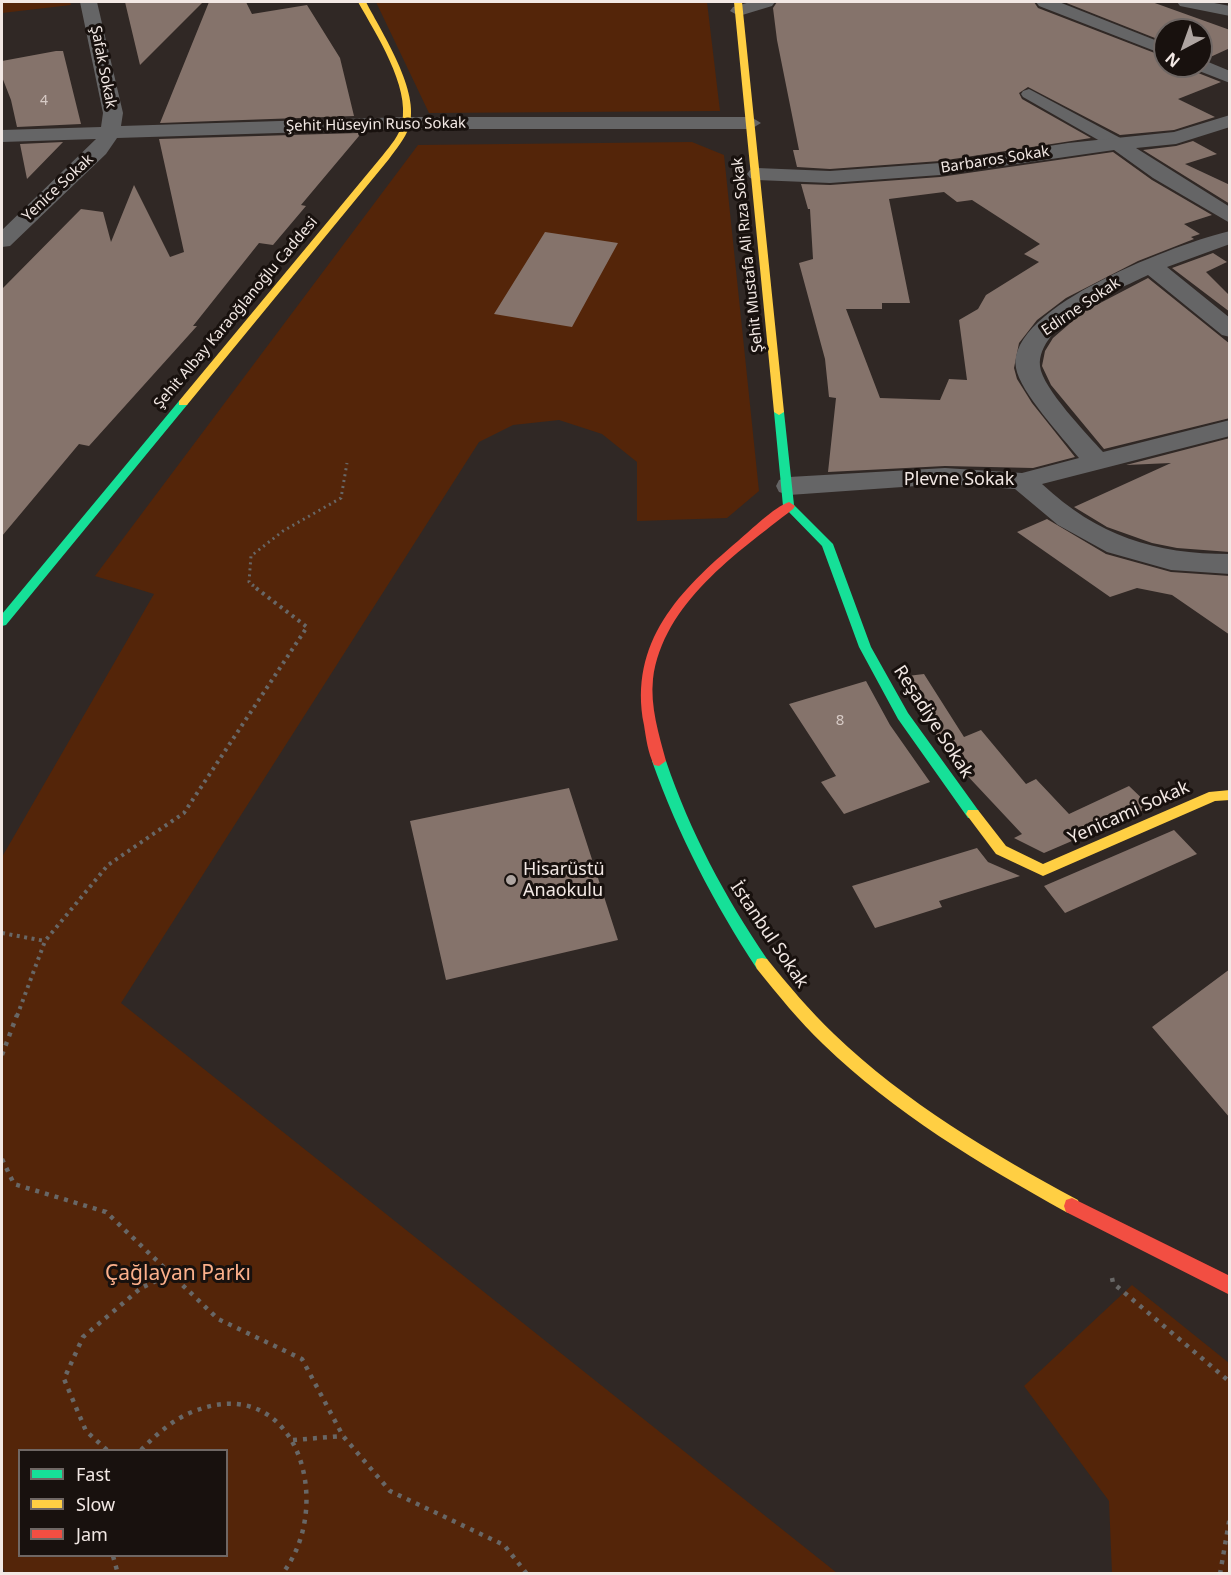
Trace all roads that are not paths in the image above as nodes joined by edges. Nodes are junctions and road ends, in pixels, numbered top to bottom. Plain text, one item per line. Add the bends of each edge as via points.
1 (88, 2) edge
2 (362, 2) edge
3 (766, 2) edge
4 (1045, 2) edge
5 (1186, 2) edge
6 (739, 6) edge
7 (1230, 10) edge
8 (1153, 45) edge
9 (1029, 94) dead end
10 (1230, 121) edge
11 (407, 123) junction
12 (751, 123) junction
13 (110, 133) junction
14 (2, 136) edge
15 (1120, 145) junction
16 (757, 174) junction
17 (1230, 217) edge
18 (1230, 237) edge
19 (2, 241) edge
20 (1151, 266) junction
21 (1230, 330) edge
22 (1230, 428) edge
23 (1095, 460) junction
24 (1022, 481) junction
25 (789, 496) junction
26 (1230, 564) edge
27 (2, 622) edge
28 (1230, 795) edge
29 (1043, 870) joint
30 (1230, 1286) edge

1 - 13 street, Şafak Sokak via 113,113
2 - 11 street via 408,105
3 - 6 street
4 - 8 street
5 - 7 street
6 - 12 street, Şehit Mustafa Ali Rıza Sokak
9 - 15 lane
10 - 15 street, Barbaros Sokak via 1176,138
11 - 12 street, Şehit Hüseyin Ruso Sokak
11 - 13 street, Şehit Hüseyin Ruso Sokak
11 - 27 street, Şehit Albay Karaoğlanoğlu Caddesi via 386,157
12 - 16 street, Şehit Mustafa Ali Rıza Sokak
13 - 14 street, Şehit Hüseyin Ruso Sokak
13 - 19 street, Yenice Sokak via 99,150
15 - 16 street, Barbaros Sokak via 880,175
15 - 17 street via 1140,163
16 - 25 street, Şehit Mustafa Ali Rıza Sokak
18 - 20 street, Edirne Sokak
20 - 21 street
20 - 23 street, Edirne Sokak via 1111,282 1053,322 1027,352 1028,368 1036,384
22 - 23 street, Plevne Sokak
23 - 24 street, Plevne Sokak
24 - 25 street, Plevne Sokak via 945,476
24 - 26 street via 1046,505 1091,536 1131,553 1202,565
25 - 29 street, Reşadiye Sokak via 827,544 865,647 903,716 1001,850
25 - 30 street, İstanbul Sokak via 694,589 666,625 649,665 648,714 667,789 694,852 776,983 828,1042 889,1093 1012,1175
28 - 29 street, Yenicami Sokak via 1214,796

